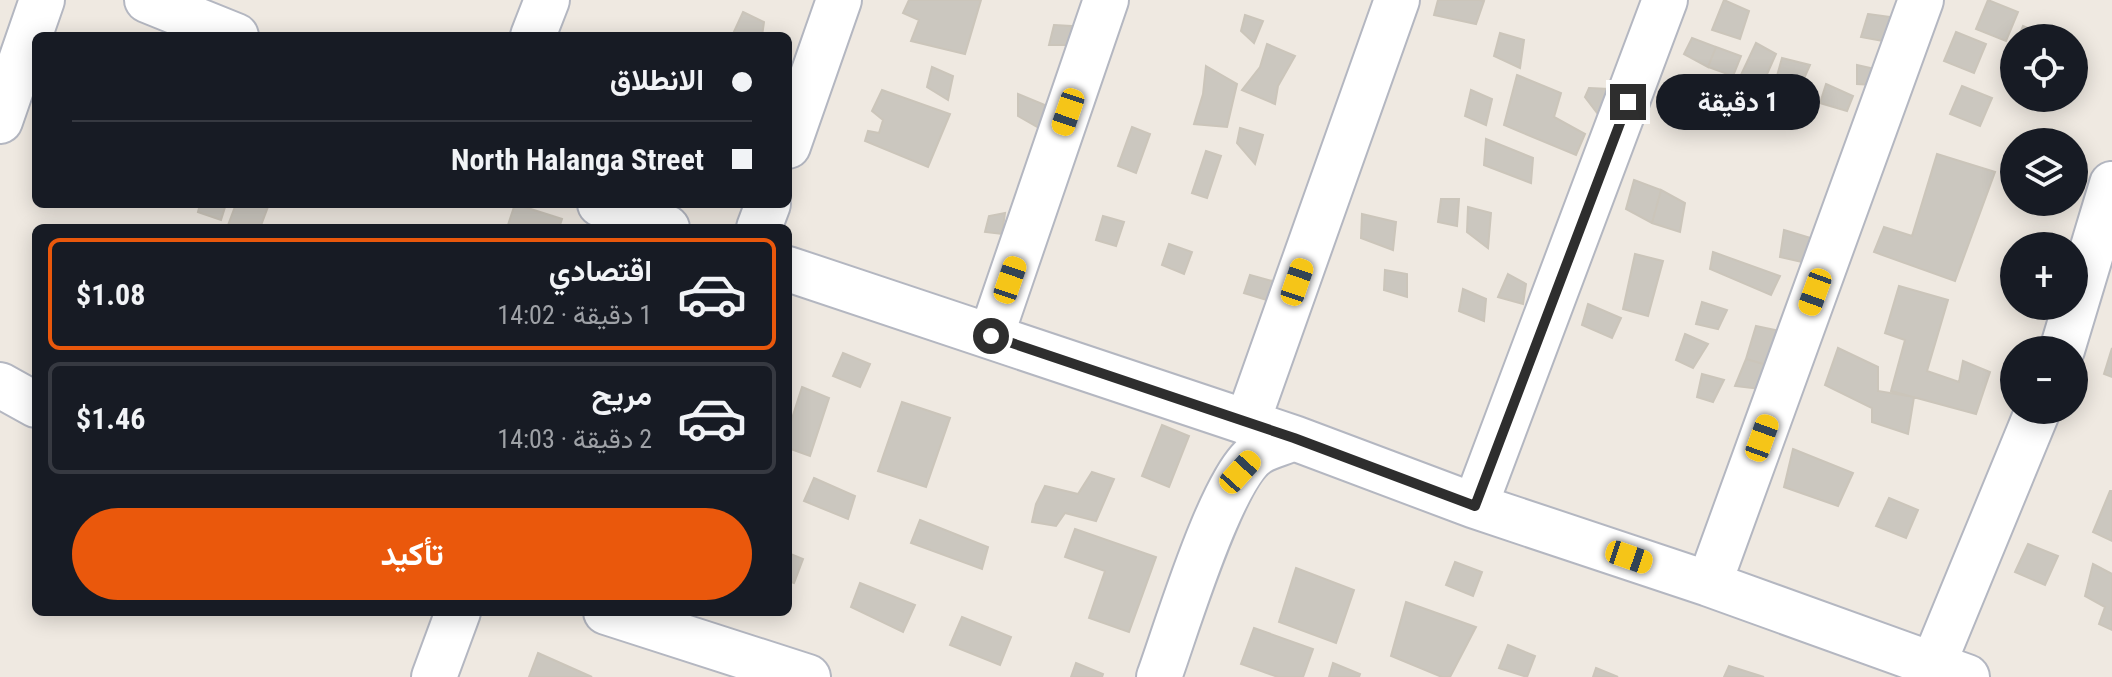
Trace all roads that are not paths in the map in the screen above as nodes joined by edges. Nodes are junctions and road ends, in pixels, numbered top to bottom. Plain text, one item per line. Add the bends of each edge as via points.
1 (42, 0) edge
2 (147, 0) edge
3 (547, 0) edge
4 (839, 0) edge
5 (1106, 0) edge
6 (1397, 0) edge
7 (1665, 0) edge
8 (1921, 0) edge
9 (237, 23) edge
10 (535, 32) edge
11 (0, 121) edge
12 (792, 135) edge
13 (2112, 184) edge
14 (602, 213) edge
15 (650, 224) edge
16 (792, 270) edge
17 (991, 336) junction
18 (2066, 336) edge
19 (0, 385) edge
20 (32, 403) edge
21 (1247, 423) junction
22 (2033, 424) edge
23 (1294, 438) junction
24 (1475, 506) junction
25 (1709, 584) junction
26 (457, 616) edge
27 (618, 616) edge
28 (1943, 673) edge
29 (434, 677) edge
30 (808, 677) edge
31 (1159, 677) edge

1 - 11 street
2 - 9 street
3 - 10 street
4 - 12 street
5 - 17 street
6 - 21 street
7 - 24 street
8 - 25 street
13 - 18 street
14 - 15 street
16 - 17 street
17 - 21 street
19 - 20 street
21 - 23 street
22 - 28 street
23 - 24 street
23 - 31 street via 1257,453 1240,472 1219,511
24 - 25 street
25 - 28 street
26 - 29 street
27 - 30 street

